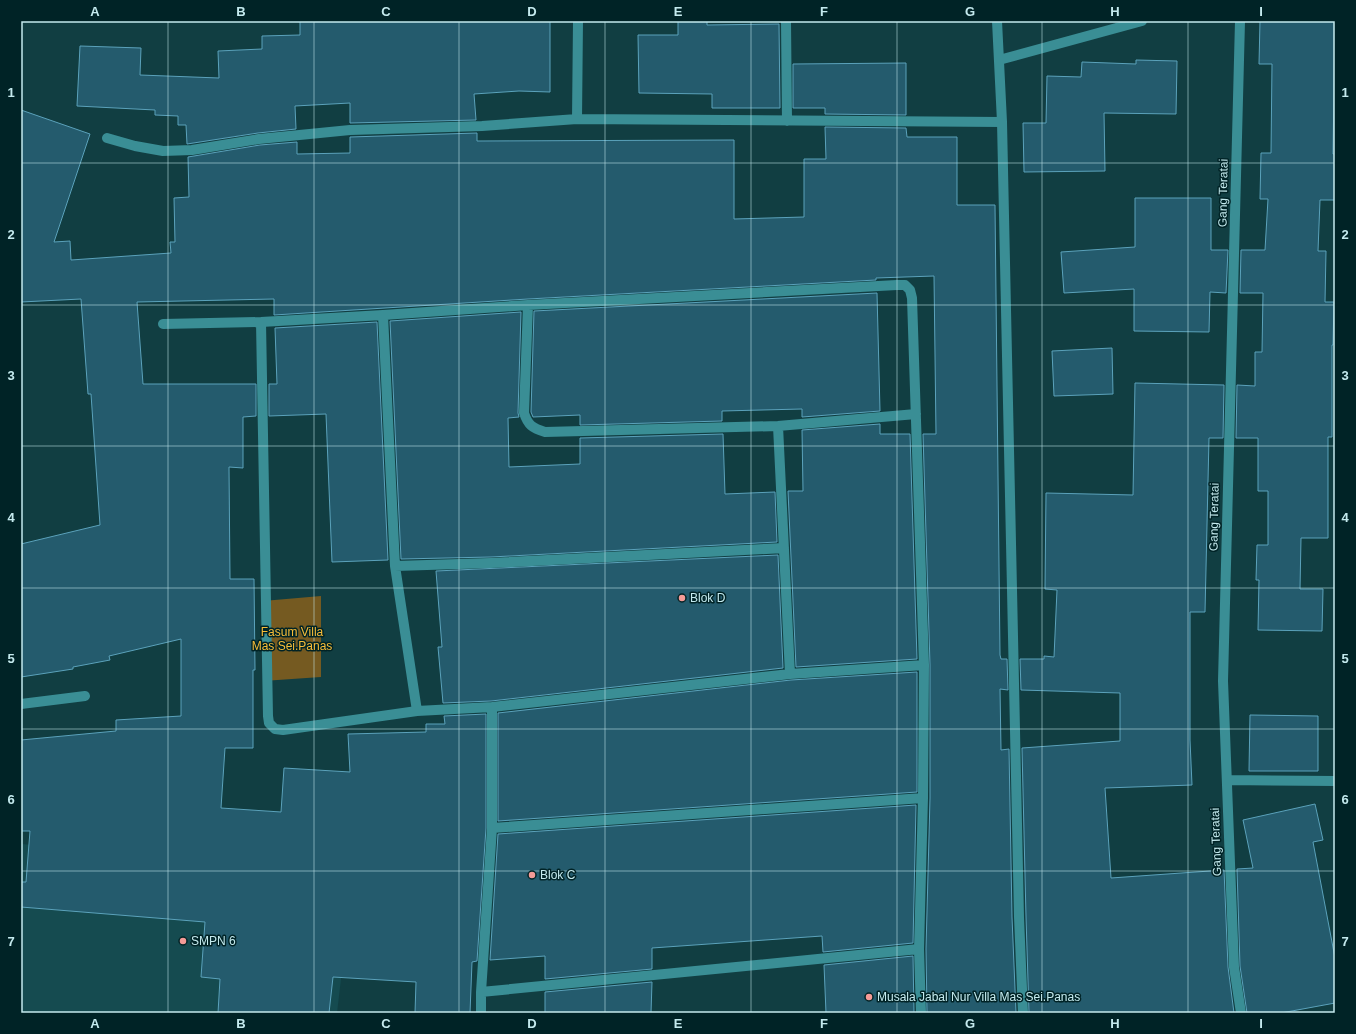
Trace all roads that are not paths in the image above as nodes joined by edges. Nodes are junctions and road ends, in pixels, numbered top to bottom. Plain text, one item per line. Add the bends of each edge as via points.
1 (578, 21) edge
2 (786, 21) edge
3 (997, 21) edge
4 (1142, 21) edge
5 (1240, 21) edge
6 (999, 60) junction
7 (577, 119) junction
8 (787, 121) junction
9 (1002, 122) junction
10 (108, 138) dead end
11 (528, 304) junction
12 (383, 315) junction
13 (261, 322) junction
14 (163, 324) dead end
15 (916, 414) junction
16 (778, 426) junction
17 (784, 548) junction
18 (395, 566) junction
19 (924, 665) junction
20 (790, 674) junction
21 (85, 696) dead end
22 (21, 704) edge
23 (492, 707) junction
24 (417, 711) junction
25 (1227, 780) junction
26 (1335, 781) edge
27 (923, 798) junction
28 (492, 828) junction
29 (919, 949) junction
30 (481, 992) junction
31 (481, 1013) edge
32 (921, 1013) edge
33 (1022, 1013) edge
34 (1241, 1013) edge

1 - 7 street
2 - 8 street
3 - 6 street
4 - 6 street
5 - 25 street, Gang Teratai via 1223,681
6 - 9 street
7 - 8 street
7 - 10 street via 482,126 350,130 259,139 192,150 163,151
8 - 9 street
9 - 33 street
11 - 12 street
11 - 15 street via 905,285 910,290 912,298
11 - 16 street via 524,412 527,422 536,429 553,432
12 - 13 street
12 - 18 street
13 - 14 street
13 - 24 street via 269,723 275,729 283,730
15 - 16 street
15 - 19 street
16 - 17 street
17 - 18 street
17 - 20 street
18 - 24 street
19 - 20 street
19 - 27 street
20 - 23 street
21 - 22 street
23 - 24 street
23 - 28 street
25 - 26 street
25 - 34 street, Gang Teratai via 1234,967
27 - 28 street
27 - 29 street
28 - 30 street
29 - 30 street
29 - 32 street
30 - 31 street

